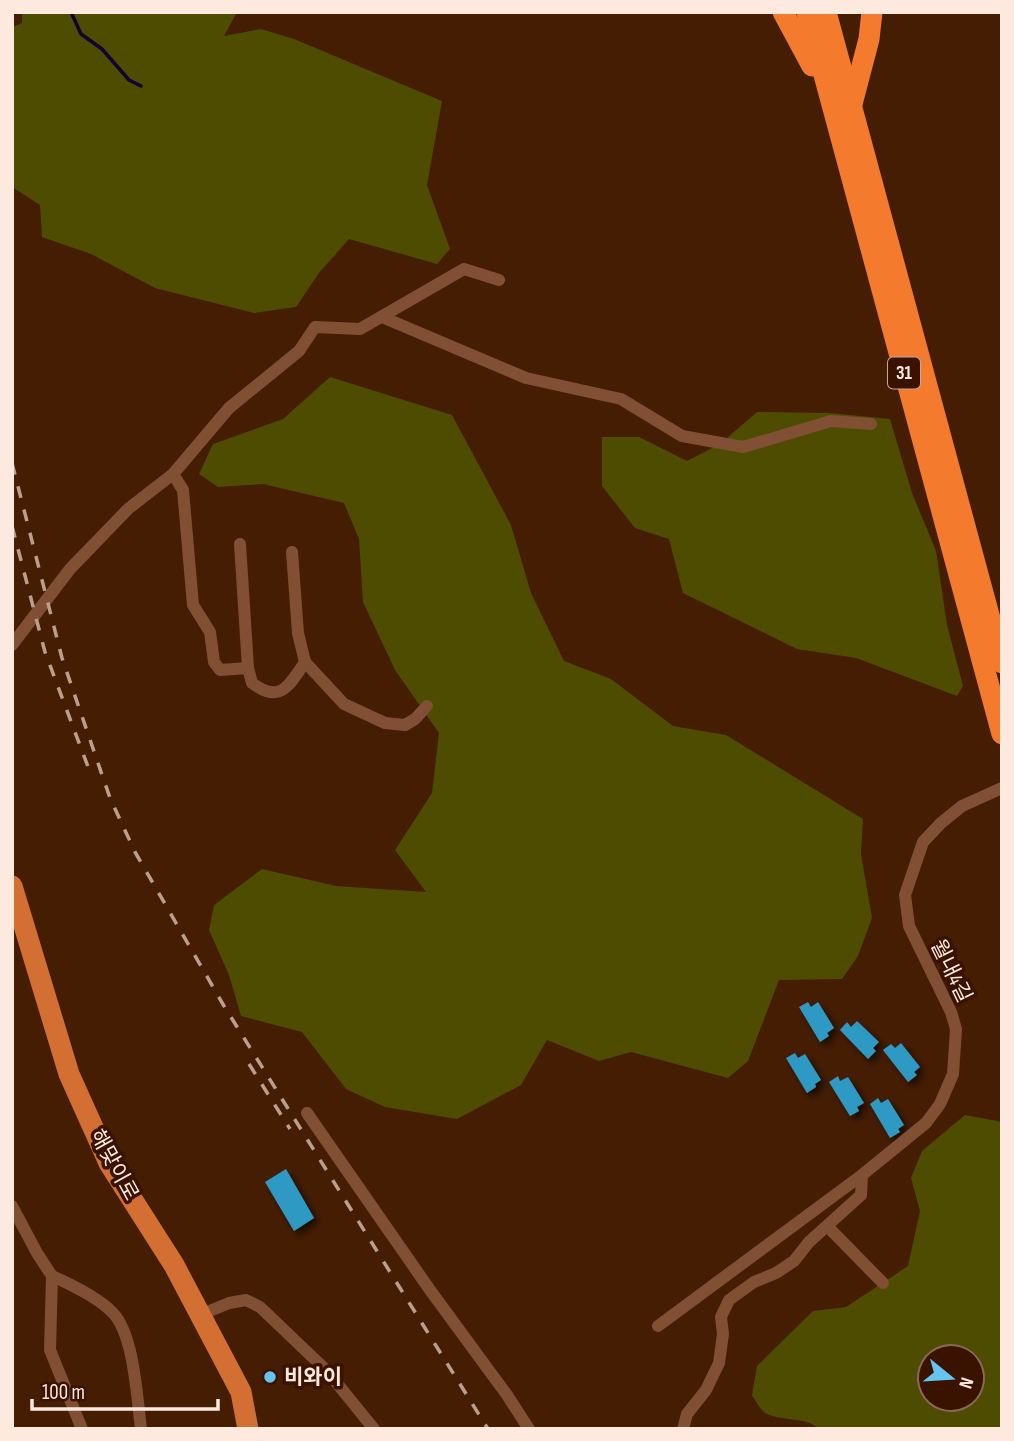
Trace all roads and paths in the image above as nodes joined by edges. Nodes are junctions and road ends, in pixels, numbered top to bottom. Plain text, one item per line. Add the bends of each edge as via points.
1 (783, 12) edge
2 (807, 12) edge
3 (826, 12) edge
4 (872, 12) edge
5 (829, 95) junction
6 (851, 106) junction
7 (499, 280) dead end
8 (382, 317) junction
9 (871, 424) dead end
10 (173, 474) junction
11 (240, 544) dead end
12 (292, 552) dead end
13 (13, 643) edge
14 (305, 663) junction
15 (1002, 663) edge
16 (248, 668) junction
17 (427, 706) dead end
18 (1002, 734) edge
19 (999, 789) edge
20 (12, 886) edge
21 (307, 1113) dead end
22 (862, 1175) junction
23 (12, 1206) edge
24 (828, 1227) junction
25 (52, 1276) junction
26 (883, 1283) dead end
27 (201, 1315) junction
28 (658, 1326) dead end
29 (82, 1429) edge
30 (141, 1429) edge
31 (248, 1429) edge
32 (373, 1429) edge
33 (529, 1429) edge
34 (682, 1429) edge

1 - 5 highway
2 - 5 highway, 31
3 - 6 highway, 31
4 - 6 highway
5 - 18 highway, 31
6 - 15 highway, 31
7 - 8 street via 464,269
8 - 9 street via 526,378 621,399 682,436 743,447 831,421
8 - 10 street via 360,329 315,327 299,351 229,408
10 - 13 street via 128,509 70,569
10 - 16 street via 183,490 193,605 210,632 214,662 220,670
11 - 16 street
12 - 14 street
14 - 16 street via 275,693 252,683
14 - 17 street via 344,704 385,723 405,725
19 - 22 street, 월내4길 via 962,806 941,823 923,842 911,873 905,895 909,926 951,1012 956,1029 953,1074 926,1123
20 - 27 main road, 해맞이로 via 75,1087 109,1163
21 - 33 street
22 - 24 street via 861,1195
22 - 28 street, 월내4길
23 - 25 street
24 - 26 street
24 - 34 street via 794,1261 729,1300 722,1317 719,1363
25 - 29 street via 50,1350
25 - 30 street via 114,1313 130,1348
27 - 31 main road, 해맞이로 via 241,1392
27 - 32 street via 246,1300 260,1307 327,1371

